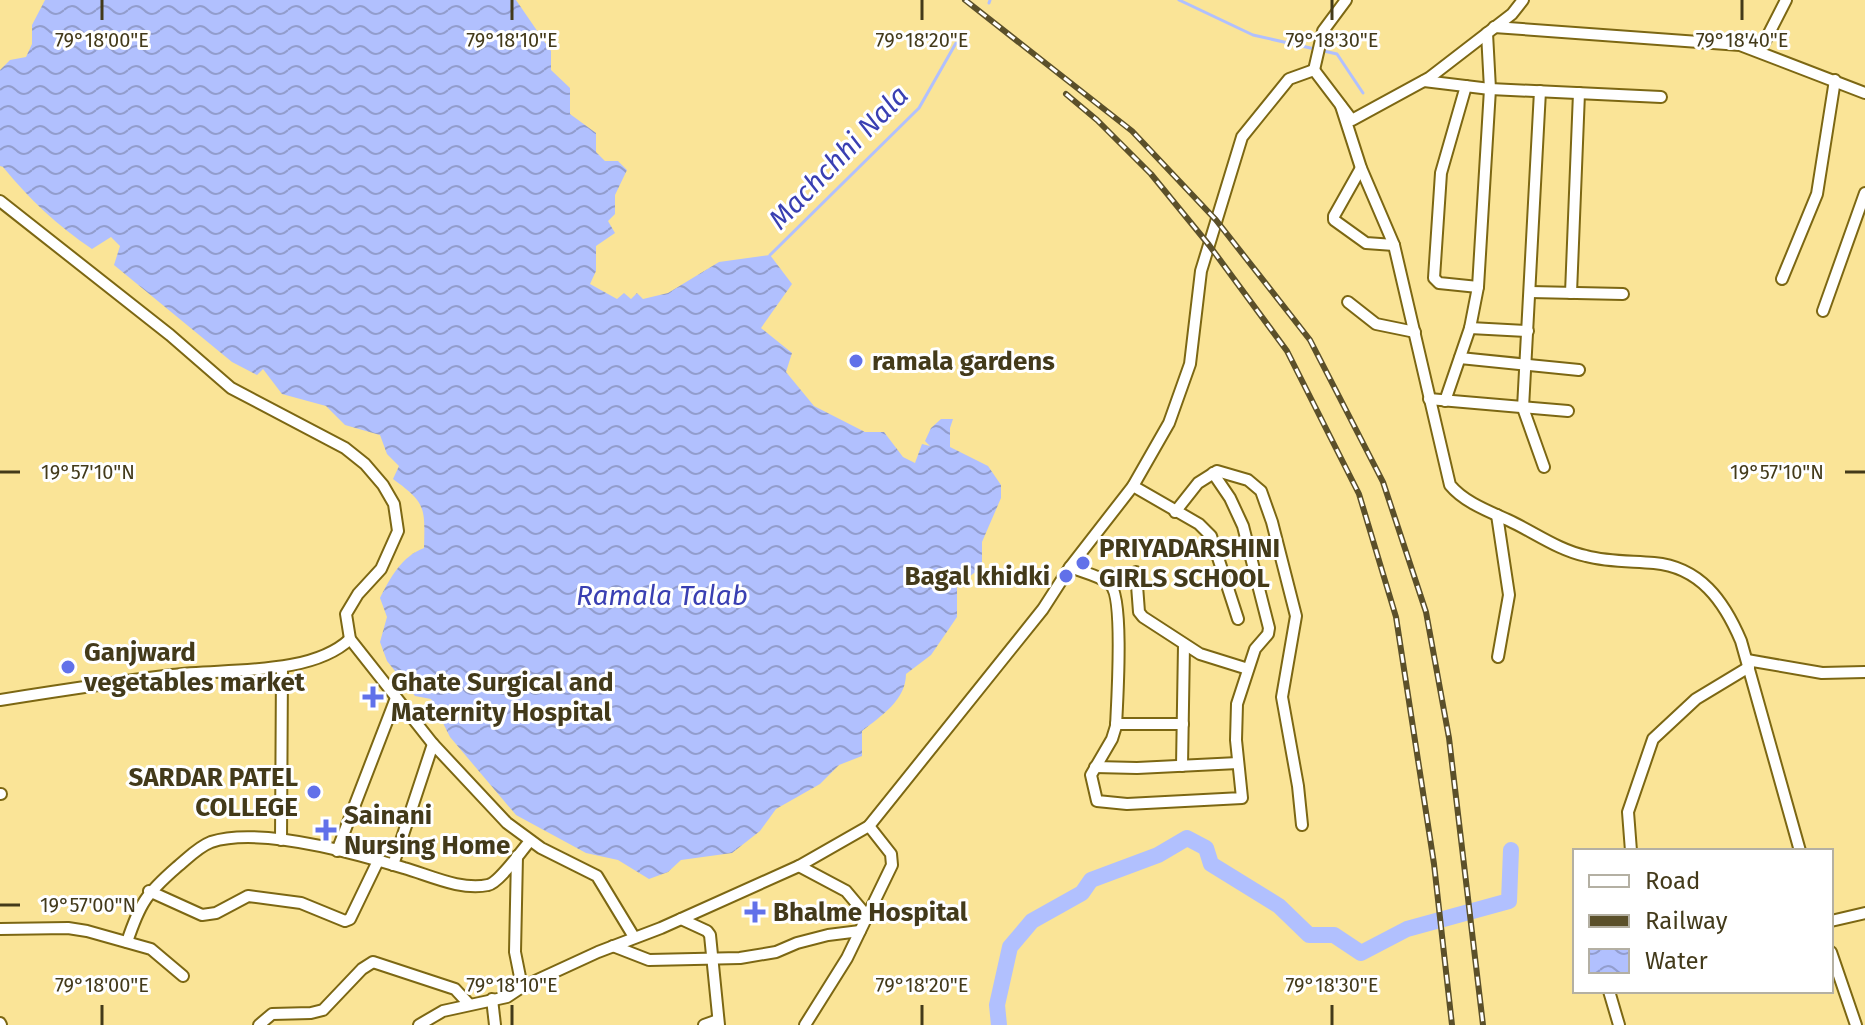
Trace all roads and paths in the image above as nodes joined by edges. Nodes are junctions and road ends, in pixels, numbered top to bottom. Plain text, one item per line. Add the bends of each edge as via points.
1 (1346, 0) edge
2 (1523, 0) edge
3 (1786, 0) edge
4 (1491, 30) junction
5 (1760, 51) junction
6 (1314, 70) junction
7 (1835, 80) junction
8 (1424, 81) junction
9 (1466, 86) junction
10 (1490, 89) junction
11 (1540, 91) junction
12 (1579, 93) junction
13 (1865, 93) edge
14 (1661, 97) dead end
15 (1341, 106) junction
16 (1361, 168) junction
17 (1865, 193) edge
18 (0, 201) edge
19 (1394, 245) junction
20 (1782, 279) dead end
21 (1478, 287) junction
22 (1530, 292) junction
23 (1571, 293) junction
24 (1623, 294) dead end
25 (1348, 302) dead end
26 (1823, 311) dead end
27 (1470, 328) junction
28 (1528, 331) junction
29 (1415, 332) junction
30 (1460, 358) junction
31 (1527, 365) junction
32 (1579, 370) dead end
33 (1429, 399) junction
34 (1445, 401) junction
35 (1523, 408) junction
36 (1568, 411) dead end
37 (1544, 467) dead end
38 (1213, 473) junction
39 (1133, 486) junction
40 (1175, 512) junction
41 (1497, 515) junction
42 (1070, 567) junction
43 (1136, 572) dead end
44 (1238, 619) dead end
45 (350, 639) junction
46 (1184, 645) junction
47 (1498, 657) dead end
48 (1748, 664) junction
49 (282, 667) junction
50 (1248, 669) junction
51 (1865, 672) edge
52 (396, 698) junction
53 (0, 700) edge
54 (1116, 724) junction
55 (1183, 724) junction
56 (433, 744) junction
57 (1238, 763) junction
58 (1182, 766) junction
59 (1095, 767) junction
60 (1302, 825) dead end
61 (869, 826) junction
62 (281, 840) junction
63 (530, 841) junction
64 (1631, 849) edge
65 (1799, 849) edge
66 (337, 851) junction
67 (517, 856) junction
68 (378, 861) junction
69 (393, 865) junction
70 (799, 866) junction
71 (149, 891) junction
72 (1865, 913) edge
73 (867, 916) junction
74 (681, 919) junction
75 (1833, 921) edge
76 (0, 929) edge
77 (860, 931) junction
78 (634, 937) junction
79 (127, 942) junction
80 (613, 946) junction
81 (714, 958) junction
82 (1833, 958) edge
83 (183, 976) dead end
84 (522, 987) junction
85 (1610, 993) edge
86 (492, 999) junction
87 (468, 1003) junction
88 (719, 1022) edge
89 (806, 1024) edge
90 (259, 1025) edge
91 (419, 1025) edge
92 (495, 1025) edge
93 (704, 1025) edge
94 (821, 1025) edge
95 (1619, 1025) edge
96 (1856, 1025) edge

1 - 6 street via 1323,31
2 - 4 street
3 - 5 street
4 - 5 street via 1729,44
4 - 8 street
4 - 10 street
5 - 7 street
6 - 15 street
6 - 39 street via 1289,79 1242,137 1201,271 1190,364 1169,423
7 - 13 street
7 - 20 street via 1817,194
8 - 9 street
8 - 15 street via 1352,120
9 - 10 street
9 - 21 street via 1441,173 1434,278
10 - 11 street
10 - 21 street
11 - 12 street
11 - 22 street
12 - 14 street
12 - 23 street
15 - 16 street
16 - 19 street
16 - 19 street via 1334,220 1366,243
17 - 26 street
18 - 45 street via 231,388 345,448 383,485 394,504 398,531 381,569 346,614
19 - 29 street
21 - 27 street
22 - 23 street
22 - 28 street
23 - 24 street
25 - 29 street via 1376,324
27 - 28 street
27 - 30 street
28 - 31 street
29 - 33 street
30 - 31 street
30 - 34 street
31 - 32 street
31 - 35 street
33 - 34 street
33 - 41 street via 1450,485
34 - 35 street
35 - 36 street
35 - 37 street
38 - 40 street via 1194,486
38 - 50 street via 1243,526 1269,628
38 - 60 street via 1248,480 1261,491 1283,567 1296,623 1283,707
39 - 40 street
39 - 42 street
40 - 44 street via 1199,524 1213,539
41 - 47 street via 1509,595
41 - 48 street via 1587,557 1659,563 1687,572 1721,601
42 - 54 street via 1108,582 1115,592
42 - 61 street via 1043,609
43 - 46 street via 1141,615
45 - 49 street via 338,651
45 - 52 street
46 - 50 street
46 - 55 street
48 - 51 street
48 - 64 street via 1692,702 1653,739 1628,812
48 - 65 street
49 - 53 street via 175,674
49 - 62 street
50 - 57 street via 1236,710
52 - 56 street
52 - 66 street
54 - 55 street
54 - 59 street
55 - 58 street
56 - 63 street
56 - 69 street
57 - 58 street
57 - 59 street via 1241,798 1127,804 1097,801 1091,775
58 - 59 street
61 - 70 street
61 - 73 street via 892,859
62 - 66 street
62 - 71 street via 211,842
63 - 67 street
63 - 78 street via 597,876
66 - 68 street
67 - 69 street via 486,885 458,884
67 - 84 street via 515,952
68 - 69 street
68 - 71 street via 348,921 301,903 248,896 202,915
70 - 73 street via 846,891
70 - 74 street
71 - 79 street
72 - 75 street
73 - 77 street
74 - 78 street
74 - 81 street via 709,933
76 - 79 street via 68,928
77 - 81 street via 823,936 776,952
77 - 89 street
78 - 80 street
79 - 83 street via 151,949
80 - 81 street via 649,960
80 - 84 street
81 - 88 street
82 - 96 street
84 - 86 street
85 - 95 street
86 - 87 street
86 - 92 street
87 - 90 street via 455,989 373,962 323,1010 277,1012
87 - 91 street
88 - 93 street
89 - 94 street

